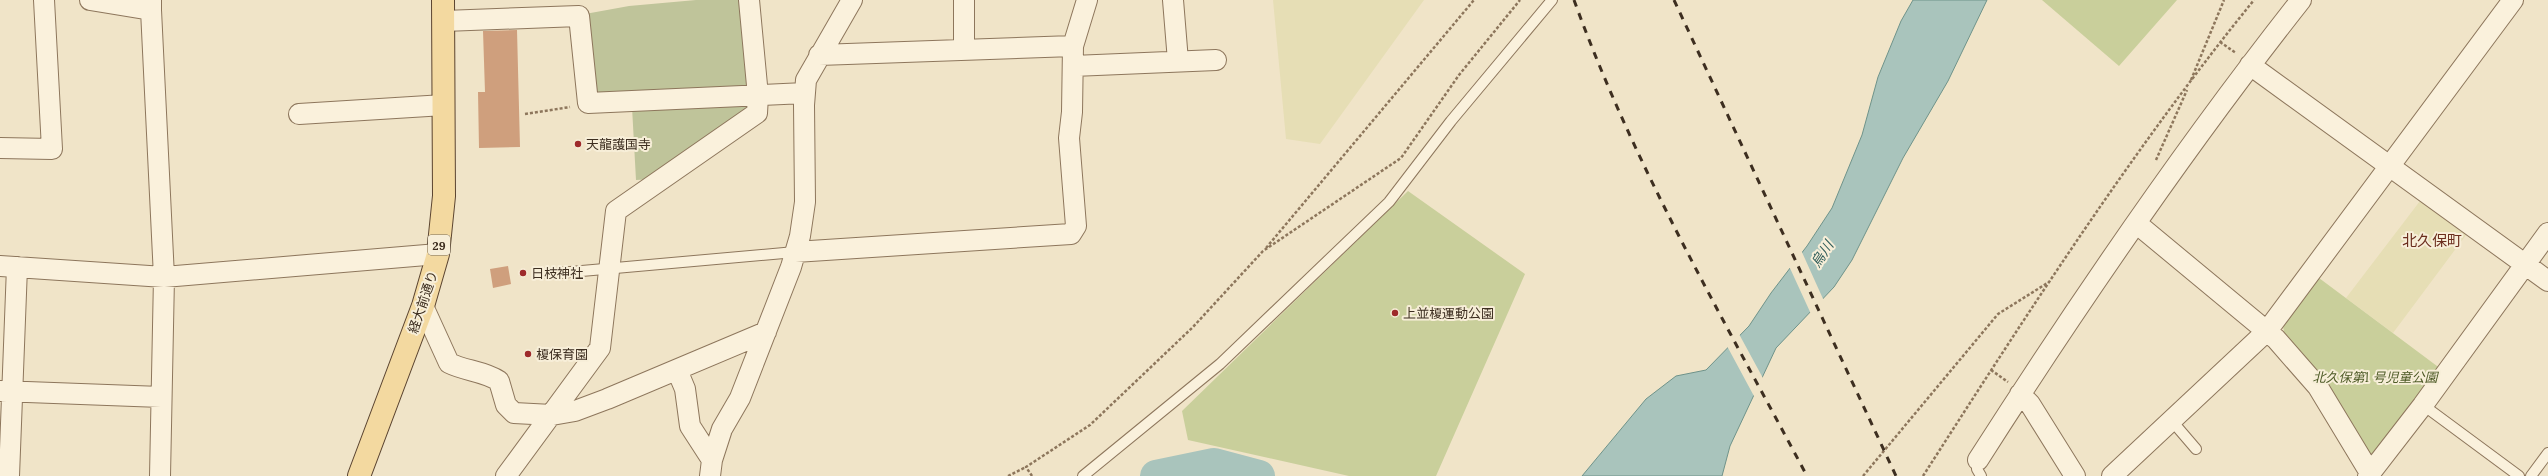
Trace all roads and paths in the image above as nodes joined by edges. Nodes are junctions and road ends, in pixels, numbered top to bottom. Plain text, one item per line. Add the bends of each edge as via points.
1 (44, 0) edge
2 (90, 0) edge
3 (749, 0) edge
4 (852, 0) edge
5 (964, 0) edge
6 (1087, 0) edge
7 (1173, 0) edge
8 (1474, 0) edge
9 (1520, 0) edge
10 (1552, 0) edge
11 (2224, 0) edge
12 (2254, 0) edge
13 (2301, 0) edge
14 (2513, 0) edge
15 (151, 5) edge
16 (443, 10) edge
17 (2220, 42) junction
18 (1073, 46) junction
19 (964, 50) junction
20 (819, 55) junction
21 (1216, 60) dead end
22 (1178, 61) junction
23 (2246, 61) junction
24 (1072, 66) junction
25 (2189, 85) junction
26 (805, 93) junction
27 (758, 96) junction
28 (444, 105) junction
29 (578, 105) dead end
30 (299, 114) dead end
31 (525, 114) dead end
32 (0, 148) edge
33 (2155, 162) dead end
34 (2390, 167) junction
35 (2136, 223) junction
36 (2548, 233) edge
37 (1263, 251) junction
38 (795, 252) junction
39 (438, 254) junction
40 (2525, 265) junction
41 (9, 266) edge
42 (608, 269) junction
43 (548, 274) dead end
44 (164, 277) junction
45 (2051, 280) junction
46 (2548, 281) edge
47 (423, 306) junction
48 (2267, 331) junction
49 (766, 332) junction
50 (677, 370) junction
51 (1991, 370) junction
52 (2015, 388) junction
53 (7, 392) edge
54 (161, 397) junction
55 (2423, 405) junction
56 (552, 415) junction
57 (2172, 421) junction
58 (2196, 449) dead end
59 (2548, 453) edge
60 (1026, 467) junction
61 (1979, 468) edge
62 (709, 472) edge
63 (2369, 475) edge
64 (9, 476) edge
65 (160, 476) edge
66 (359, 476) edge
67 (506, 476) edge
68 (1008, 476) edge
69 (1032, 476) edge
70 (1082, 476) edge
71 (1863, 476) edge
72 (1923, 476) edge
73 (2075, 476) edge
74 (2112, 476) edge
75 (2519, 476) edge
76 (2531, 476) edge

1 - 32 street via 52,150
2 - 15 street
3 - 27 street
4 - 20 street
5 - 19 street
6 - 18 street
7 - 22 street
8 - 37 path
9 - 37 path via 1459,75 1401,158
10 - 70 lane via 1456,115 1389,202 1220,364
11 - 25 path
12 - 17 path
13 - 23 street
14 - 34 street
15 - 44 street
16 - 27 street via 579,16 588,103
16 - 28 main road, 経大前通り / 29
17 - 23 path
17 - 25 path
18 - 19 street
18 - 24 street
19 - 20 street
20 - 26 street via 806,80
21 - 22 street
22 - 24 street
23 - 34 street
23 - 35 street
24 - 38 street via 1069,138 1076,226 1071,234
25 - 33 path
25 - 45 path via 2118,181
26 - 27 street
26 - 38 street via 805,202
27 - 42 street via 757,113 616,211
28 - 30 street
28 - 39 main road, 経大前通り / 29 via 444,196
29 - 31 path
34 - 40 street
34 - 48 street
35 - 48 street
35 - 52 street
36 - 40 street
37 - 60 path via 1193,327 1090,425
38 - 42 lane
38 - 49 street
39 - 44 street
39 - 47 main road, 経大前通り / 29
40 - 46 street
40 - 55 street
41 - 44 street
41 - 53 street
42 - 43 lane
42 - 56 street via 600,348
44 - 54 street
45 - 51 path
45 - 71 path via 1998,314
47 - 56 street via 449,363 460,369 490,375 499,381 506,405 514,413
47 - 66 main road, 経大前通り / 29
48 - 57 street
48 - 63 street via 2318,387
49 - 50 street
49 - 62 street via 740,398 722,429
50 - 56 street via 607,400
50 - 62 street via 685,389 690,426
51 - 52 path
51 - 72 path
52 - 61 street
52 - 73 street via 2030,404
53 - 54 street
53 - 64 street
54 - 65 street
55 - 63 street
55 - 75 lane
56 - 67 street
57 - 58 lane
57 - 74 street
59 - 76 lane
60 - 68 path
60 - 69 path

